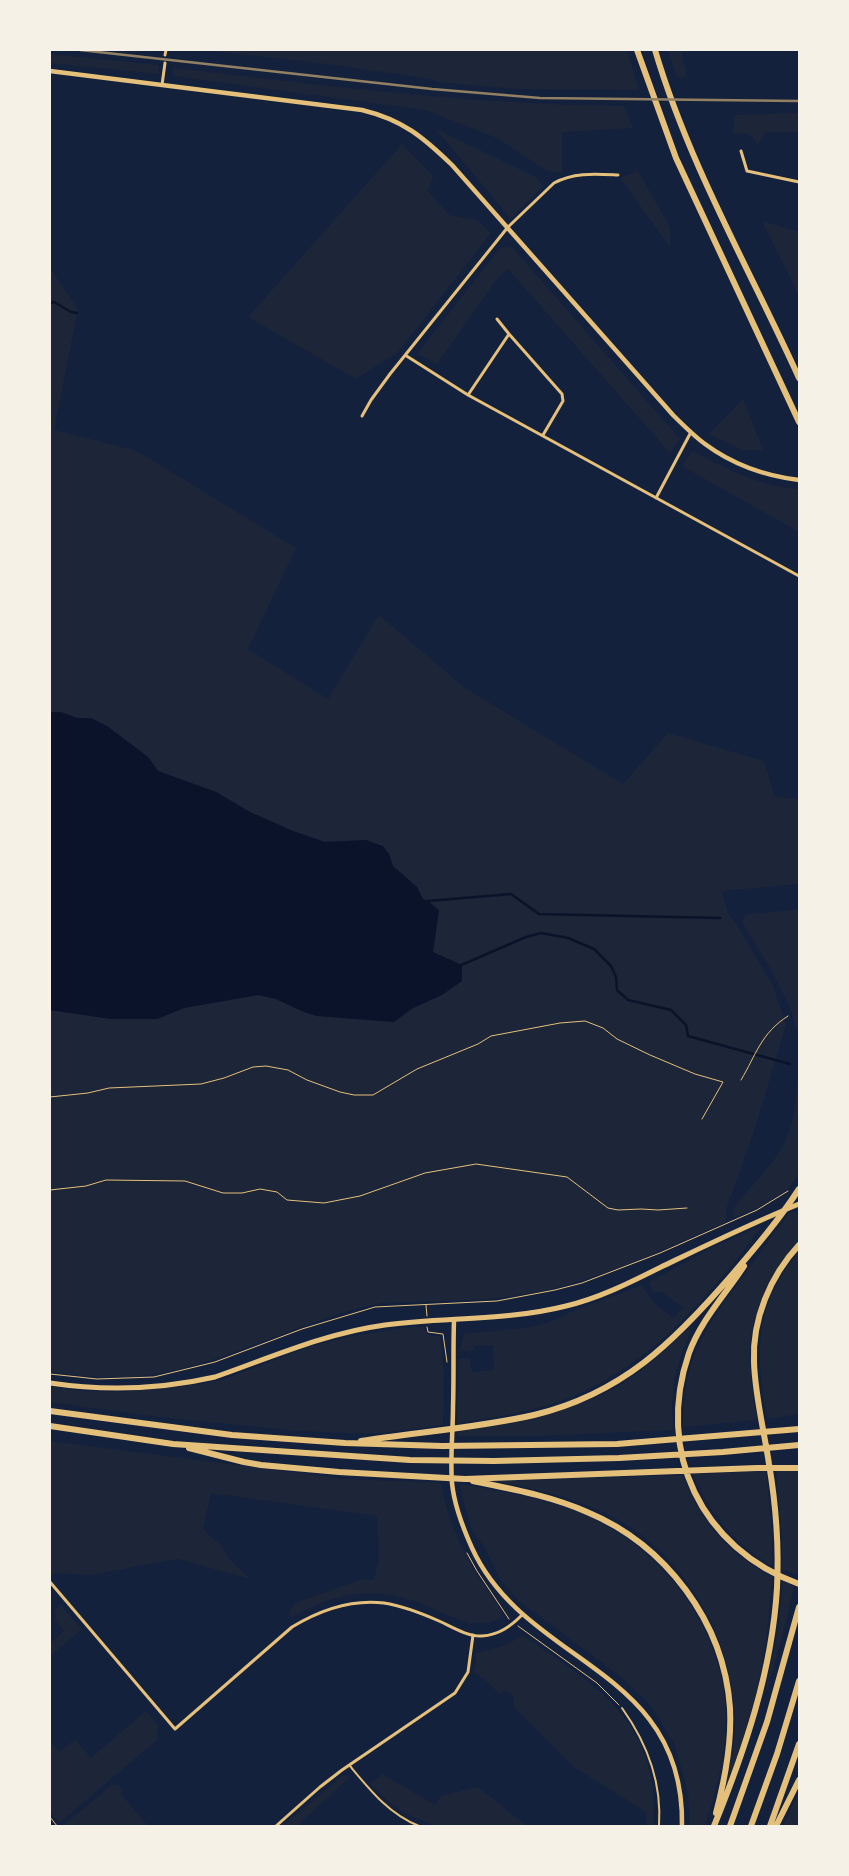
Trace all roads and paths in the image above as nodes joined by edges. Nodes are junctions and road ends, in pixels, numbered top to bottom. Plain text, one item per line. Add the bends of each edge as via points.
1 (166, 50) edge
2 (637, 50) edge
3 (655, 50) edge
4 (165, 55) dead end
5 (164, 63) dead end
6 (50, 71) edge
7 (162, 84) junction
8 (742, 151) dead end
9 (618, 175) dead end
10 (799, 182) edge
11 (508, 227) junction
12 (497, 319) dead end
13 (509, 334) junction
14 (405, 356) junction
15 (799, 378) edge
16 (468, 395) junction
17 (362, 416) dead end
18 (799, 422) edge
19 (692, 432) junction
20 (543, 435) junction
21 (796, 480) edge
22 (656, 498) junction
23 (799, 576) edge
24 (788, 1016) dead end
25 (741, 1080) dead end
26 (50, 1097) edge
27 (702, 1119) dead end
28 (50, 1190) edge
29 (795, 1190) edge
30 (799, 1204) edge
31 (687, 1208) dead end
32 (799, 1245) edge
33 (753, 1250) junction
34 (426, 1304) junction
35 (454, 1320) junction
36 (427, 1322) junction
37 (447, 1365) dead end
38 (50, 1374) edge
39 (50, 1383) edge
40 (50, 1411) edge
41 (50, 1426) edge
42 (799, 1429) edge
43 (345, 1443) junction
44 (173, 1444) junction
45 (799, 1445) edge
46 (799, 1468) edge
47 (465, 1479) junction
48 (50, 1582) edge
49 (799, 1584) edge
50 (799, 1608) edge
51 (522, 1615) junction
52 (514, 1623) junction
53 (473, 1635) junction
54 (799, 1681) edge
55 (622, 1708) joint
56 (799, 1744) edge
57 (349, 1766) junction
58 (799, 1780) edge
59 (50, 1817) edge
60 (57, 1826) edge
61 (276, 1826) edge
62 (419, 1826) edge
63 (659, 1826) edge
64 (682, 1826) edge
65 (713, 1826) edge
66 (730, 1826) edge
67 (751, 1826) edge
68 (770, 1826) edge
69 (776, 1826) edge

1 - 4 street
2 - 18 highway via 676,158
3 - 15 highway via 692,152
5 - 7 street
6 - 7 street
7 - 11 street via 362,110 388,118 426,140
8 - 10 street via 747,171
9 - 11 street via 594,174 562,179
11 - 14 street
11 - 19 street via 673,415
12 - 13 street
13 - 16 street
13 - 20 street via 562,394 562,400
14 - 16 street
14 - 17 street
16 - 20 street
19 - 21 street via 705,444 736,462 773,476
19 - 22 street
20 - 22 street
22 - 23 street
24 - 25 path via 771,1029
26 - 27 path via 109,1088 201,1084 253,1067 266,1066 288,1070 340,1092 373,1096 417,1069 491,1036 585,1021 650,1056 723,1082
28 - 31 path via 106,1180 185,1181 222,1193 260,1189 276,1192 287,1200 324,1203 360,1196 425,1173 476,1164 568,1177 608,1208
29 - 33 highway
29 - 34 path via 675,1247 580,1283 497,1300
30 - 35 main road via 596,1297 539,1312
32 - 65 highway via 776,1276 763,1305 754,1362 777,1537 777,1588 772,1632 763,1683 730,1788
33 - 43 highway via 670,1341 638,1368 598,1392 535,1415
33 - 49 highway via 709,1315 690,1352 679,1390 678,1420 683,1464 700,1504 717,1529 764,1568
34 - 36 path
34 - 38 path via 364,1310 215,1362 154,1377 97,1379
35 - 36 main road
35 - 51 street via 452,1455 455,1496 464,1530 479,1562 492,1583
36 - 37 path via 428,1332 442,1334
36 - 39 main road via 387,1325 325,1337 197,1381 112,1388
40 - 43 highway via 232,1434
41 - 44 highway
42 - 43 highway via 617,1444 451,1446
44 - 45 highway via 410,1460 485,1461 619,1458
44 - 47 highway via 261,1465
46 - 47 highway
47 - 65 highway via 548,1498 595,1515 643,1544 684,1587 716,1647 730,1709 729,1750
48 - 53 street via 175,1729 292,1627 327,1610 357,1603 384,1603 412,1610
50 - 66 highway via 768,1722
51 - 52 street
51 - 64 street via 617,1684 649,1718 676,1772
52 - 53 street via 495,1633
52 - 55 path via 597,1683
53 - 57 street via 468,1672 455,1693
54 - 67 highway
55 - 63 lane via 642,1739 654,1772
56 - 68 highway
57 - 61 street
57 - 62 lane via 384,1805
58 - 69 highway
59 - 60 path

